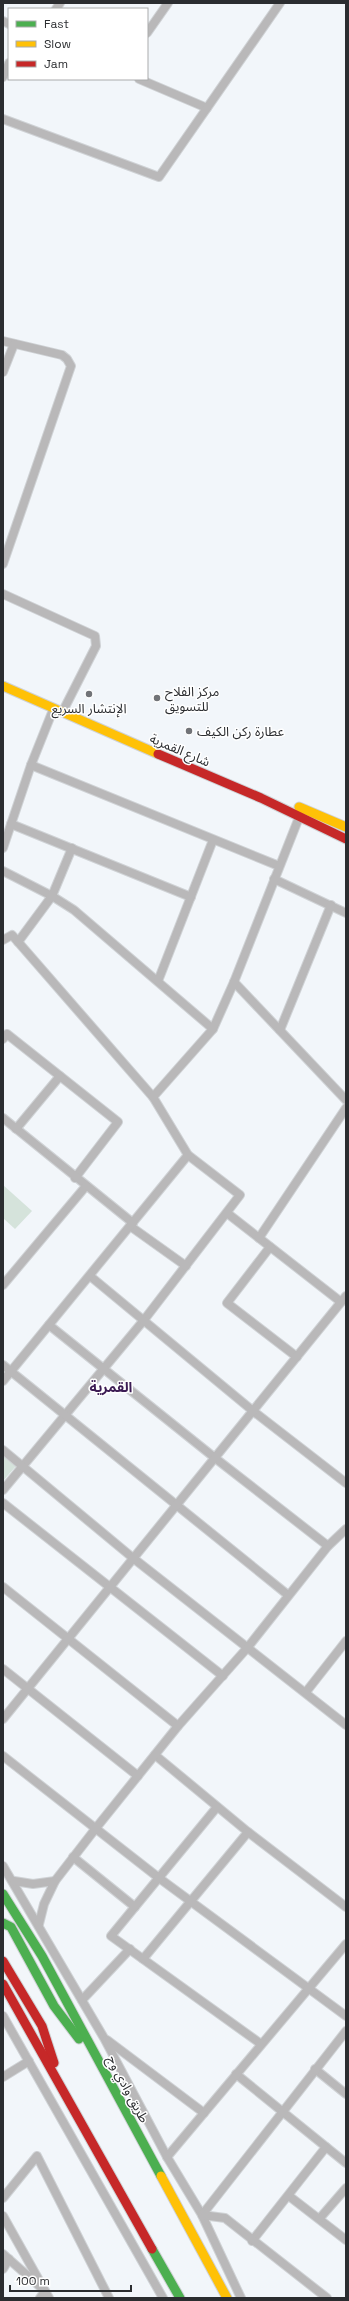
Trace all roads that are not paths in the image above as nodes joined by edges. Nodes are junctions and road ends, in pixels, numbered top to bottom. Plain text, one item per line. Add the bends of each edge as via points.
1 (168, 3) edge
2 (280, 3) edge
3 (148, 32) edge
4 (8, 65) edge
5 (3, 77) edge
6 (141, 80) edge
7 (207, 108) junction
8 (3, 119) edge
9 (3, 341) edge
10 (14, 344) junction
11 (3, 372) edge
12 (3, 564) edge
13 (3, 594) edge
14 (3, 679) edge
15 (3, 686) edge
16 (65, 708) junction
17 (53, 710) junction
18 (31, 765) junction
19 (300, 815) junction
20 (11, 824) junction
21 (346, 827) edge
22 (346, 839) edge
23 (213, 840) junction
24 (3, 848) edge
25 (72, 848) junction
26 (279, 866) junction
27 (3, 871) edge
28 (274, 879) junction
29 (52, 896) junction
30 (191, 897) junction
31 (331, 905) junction
32 (346, 913) edge
33 (3, 940) edge
34 (18, 942) junction
35 (158, 981) junction
36 (234, 982) junction
37 (213, 1029) junction
38 (280, 1030) junction
39 (3, 1039) edge
40 (60, 1076) junction
41 (153, 1097) junction
42 (346, 1100) edge
43 (346, 1108) edge
44 (3, 1118) edge
45 (16, 1129) junction
46 (188, 1155) junction
47 (75, 1178) junction
48 (86, 1186) junction
49 (227, 1213) junction
50 (131, 1224) junction
51 (260, 1238) junction
52 (270, 1247) junction
53 (186, 1266) junction
54 (90, 1276) junction
55 (3, 1285) edge
56 (344, 1299) edge
57 (144, 1320) junction
58 (49, 1325) junction
59 (297, 1357) junction
60 (3, 1365) edge
61 (104, 1369) junction
62 (11, 1372) junction
63 (3, 1381) edge
64 (253, 1411) junction
65 (65, 1415) junction
66 (3, 1450) edge
67 (215, 1458) junction
68 (22, 1467) junction
69 (346, 1483) edge
70 (3, 1490) edge
71 (3, 1503) edge
72 (176, 1506) junction
73 (346, 1529) edge
74 (328, 1546) junction
75 (133, 1558) junction
76 (3, 1586) edge
77 (109, 1588) junction
78 (288, 1594) junction
79 (68, 1638) junction
80 (346, 1641) edge
81 (248, 1647) junction
82 (3, 1669) edge
83 (224, 1676) junction
84 (28, 1688) junction
85 (306, 1692) junction
86 (3, 1718) edge
87 (346, 1725) edge
88 (178, 1726) junction
89 (155, 1755) junction
90 (3, 1756) edge
91 (138, 1776) junction
92 (217, 1807) junction
93 (96, 1828) junction
94 (248, 1832) junction
95 (73, 1858) junction
96 (3, 1866) edge
97 (159, 1878) junction
98 (14, 1881) junction
99 (55, 1881) junction
100 (3, 1894) edge
101 (190, 1902) junction
102 (135, 1907) junction
103 (346, 1907) edge
104 (3, 1923) edge
105 (39, 1924) junction
106 (346, 1944) edge
107 (130, 1949) junction
108 (143, 1959) junction
109 (3, 1961) edge
110 (3, 1984) edge
111 (309, 1987) junction
112 (82, 2000) junction
113 (3, 2016) edge
114 (346, 2016) edge
115 (346, 2031) edge
116 (104, 2038) junction
117 (261, 2044) junction
118 (29, 2061) junction
119 (102, 2069) junction
120 (315, 2069) junction
121 (236, 2074) junction
122 (3, 2077) edge
123 (63, 2092) junction
124 (346, 2094) edge
125 (204, 2112) junction
126 (284, 2112) junction
127 (326, 2147) junction
128 (167, 2157) junction
129 (346, 2163) edge
130 (346, 2188) edge
131 (289, 2196) junction
132 (3, 2198) edge
133 (202, 2215) junction
134 (3, 2216) edge
135 (320, 2218) junction
136 (346, 2240) edge
137 (252, 2241) junction
138 (6, 2257) edge
139 (3, 2269) edge
140 (47, 2294) edge
141 (40, 2298) edge
142 (109, 2298) edge
143 (163, 2298) edge
144 (180, 2298) edge
145 (227, 2298) edge
146 (240, 2298) edge
147 (327, 2298) edge

1 - 3 street
2 - 7 street
4 - 5 street
6 - 7 street
7 - 8 street via 159,177
9 - 10 street
10 - 11 street
10 - 12 street via 62,355 71,366
13 - 16 street via 95,636 96,646
14 - 16 main road
15 - 17 main road, شارع القمرية
16 - 21 main road
17 - 18 street
17 - 19 main road, شارع القمرية
18 - 20 street
18 - 23 street
19 - 22 main road, شارع القمرية
19 - 26 street
20 - 24 street
20 - 25 street
23 - 26 street
23 - 30 street
25 - 29 street
25 - 30 street
26 - 28 street
27 - 29 street
28 - 31 street
28 - 36 street
29 - 34 street
29 - 35 street via 74,910
30 - 35 street
31 - 32 street
31 - 38 street
33 - 34 street via 12,936
34 - 41 street
35 - 37 street
36 - 37 street
36 - 38 street
37 - 41 street
38 - 42 street
39 - 40 street via 7,1034
40 - 45 street
40 - 47 street via 118,1122
41 - 46 street
43 - 51 street
44 - 45 street
45 - 47 street
46 - 49 street via 240,1195
46 - 50 street
47 - 48 street
48 - 50 street
48 - 55 street
49 - 51 street
49 - 53 street
50 - 53 street
50 - 54 street
51 - 52 street
52 - 56 street
52 - 59 street via 227,1304
53 - 57 street
54 - 57 street
54 - 58 street
56 - 59 street
57 - 61 street
57 - 64 street
58 - 61 street
58 - 62 street
59 - 64 street
60 - 62 street
61 - 65 street
61 - 67 street
62 - 63 street
62 - 65 street
64 - 67 street
64 - 69 street
65 - 68 street
65 - 72 street
66 - 68 street
67 - 72 street
67 - 74 street
68 - 70 street
68 - 75 street
71 - 77 street
72 - 75 street
72 - 78 street
73 - 74 street
74 - 78 street
75 - 77 street
75 - 81 street
76 - 79 street
77 - 79 street
77 - 83 street
78 - 81 street
79 - 84 street
79 - 88 street
80 - 85 street
81 - 83 street
81 - 85 street
82 - 84 street
83 - 88 street
84 - 86 street
84 - 91 street
85 - 87 street
88 - 89 street
89 - 91 street
89 - 92 street
90 - 93 street
91 - 93 street
92 - 94 street
92 - 97 street
93 - 95 street
93 - 97 street
94 - 101 street
94 - 103 street
95 - 99 street
95 - 102 street
96 - 98 street
97 - 101 street
97 - 102 street
98 - 99 street via 33,1884
98 - 105 street
99 - 105 street via 44,1904
100 - 119 main road, طريق وادي وج via 42,1956
101 - 108 street
101 - 111 street
102 - 107 street via 111,1936
104 - 119 main road via 11,1927 54,2006
105 - 112 street
106 - 111 street
107 - 108 street
107 - 112 street
108 - 117 street
109 - 123 main road via 42,2026
110 - 123 main road
111 - 114 street
111 - 117 street
112 - 116 street
113 - 118 street
115 - 120 street
116 - 125 street
116 - 128 street
117 - 121 street
118 - 122 street
118 - 143 street
119 - 145 main road, طريق وادي وج
120 - 124 street
120 - 126 street
121 - 125 street
121 - 126 street
123 - 144 main road
125 - 128 street
126 - 127 street
126 - 133 street
127 - 129 street
127 - 131 street
128 - 133 street
130 - 135 street
131 - 135 street
131 - 137 street
132 - 142 street via 37,2156
133 - 137 street via 225,2218
133 - 146 street
134 - 140 street
135 - 136 street
137 - 147 street
138 - 139 street
138 - 140 street
140 - 141 street

